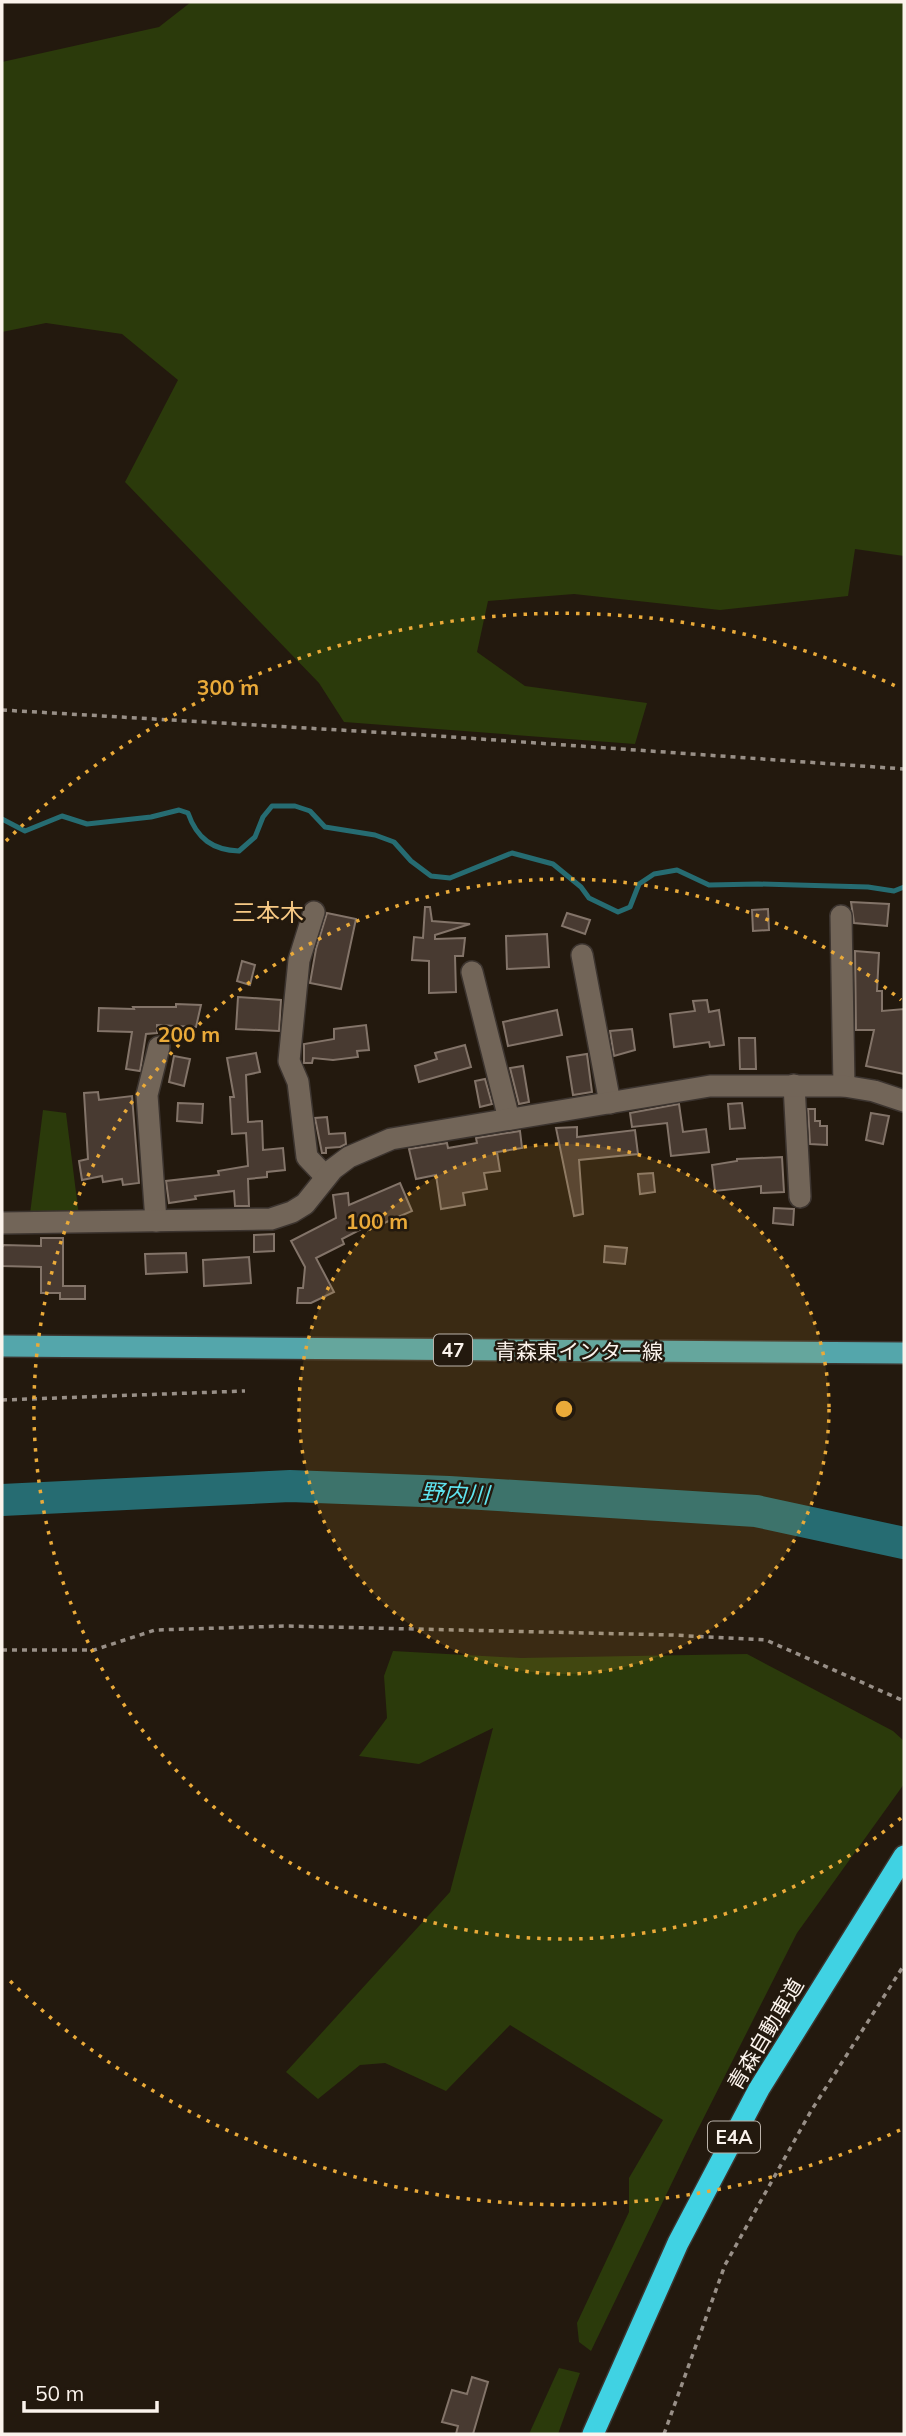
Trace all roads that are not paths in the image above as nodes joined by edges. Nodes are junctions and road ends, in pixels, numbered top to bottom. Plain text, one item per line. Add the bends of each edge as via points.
1 (314, 912) dead end
2 (841, 916) dead end
3 (582, 956) dead end
4 (472, 972) dead end
5 (159, 1047) dead end
6 (794, 1085) junction
7 (844, 1086) junction
8 (904, 1101) edge
9 (610, 1103) junction
10 (509, 1119) junction
11 (326, 1177) junction
12 (800, 1197) dead end
13 (156, 1221) junction
14 (2, 1223) edge
15 (2, 1346) edge
16 (904, 1353) edge
17 (904, 1856) edge
18 (593, 2434) edge

1 - 11 street via 299,960 289,1061 298,1082 307,1157
2 - 7 street
3 - 9 street
4 - 10 street
5 - 13 street via 147,1095
6 - 7 street
6 - 9 street via 709,1086
6 - 12 street
7 - 8 street
9 - 10 street
10 - 11 street via 391,1139 349,1157
11 - 13 street via 305,1204 271,1219
13 - 14 street
15 - 16 main road, 青森東インター線 / 47
17 - 18 highway, 青森自動車道 / E4A via 759,2088 678,2242

